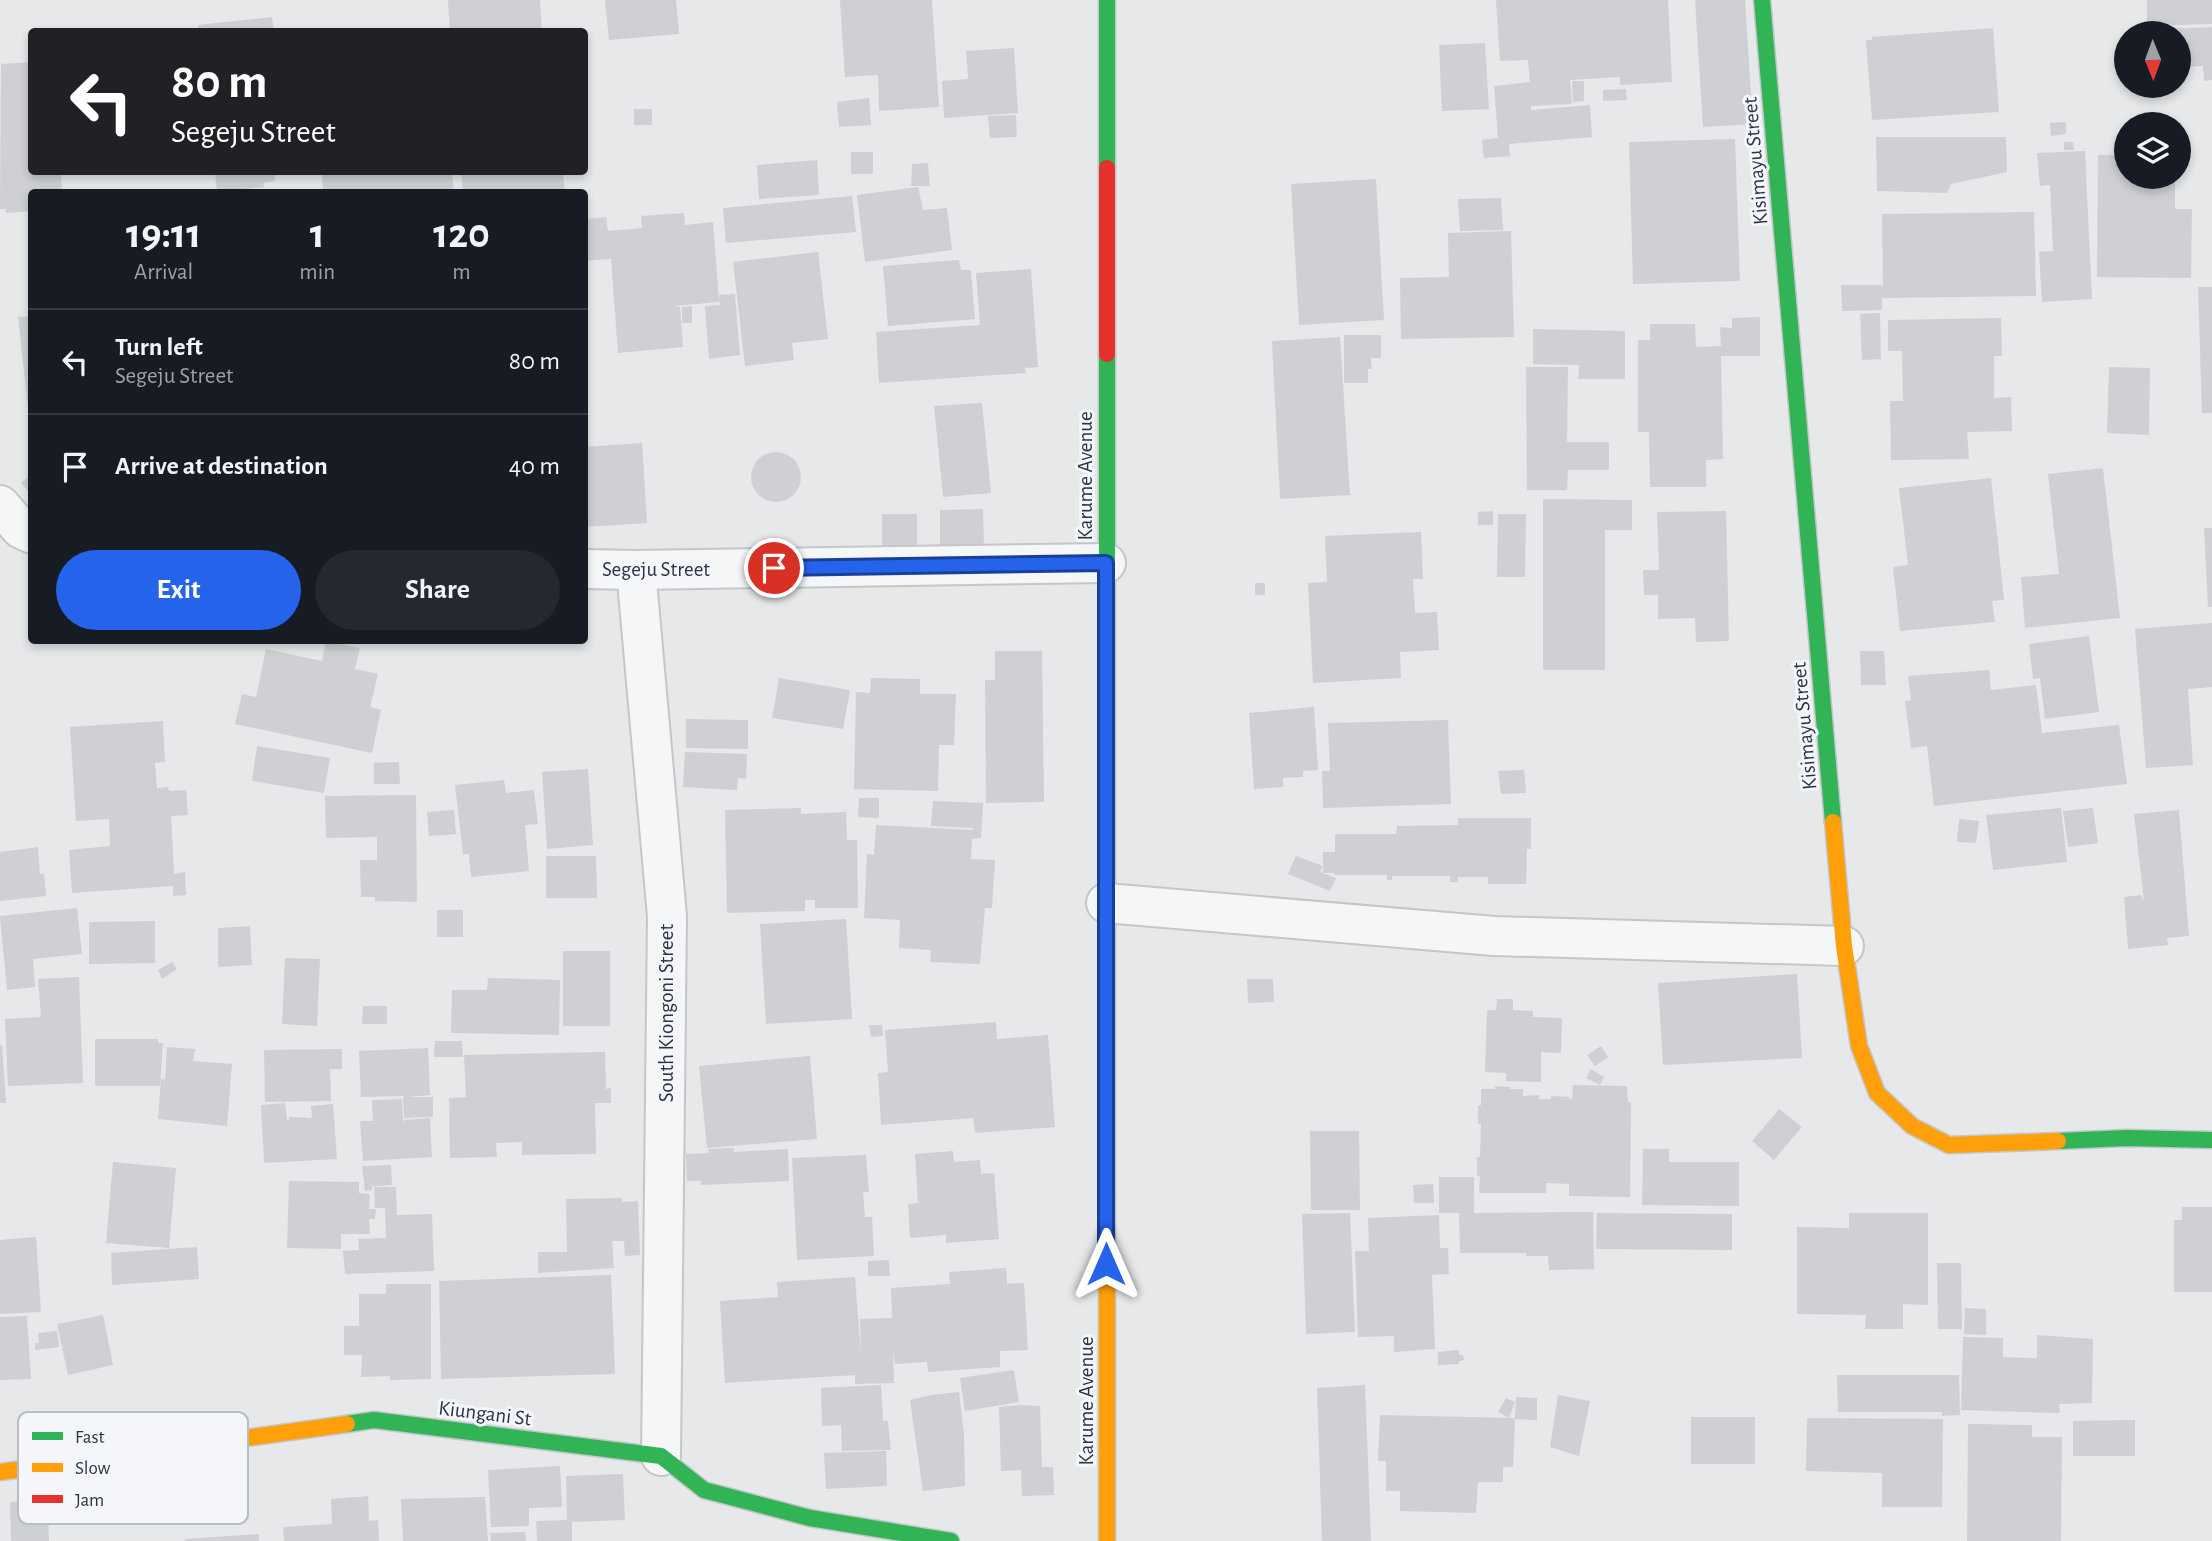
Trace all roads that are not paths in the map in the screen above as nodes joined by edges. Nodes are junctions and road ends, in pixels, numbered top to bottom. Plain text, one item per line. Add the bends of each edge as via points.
1 (1107, 0) edge
2 (1762, 0) edge
3 (0, 505) edge
4 (28, 532) edge
5 (1106, 563) junction
6 (588, 569) edge
7 (636, 570) junction
8 (1106, 903) junction
9 (1844, 946) junction
10 (2212, 1140) edge
11 (248, 1438) edge
12 (661, 1456) junction
13 (18, 1469) edge
14 (0, 1472) edge
15 (951, 1541) edge
16 (1107, 1541) edge

1 - 5 street, Karume Avenue
2 - 9 street, Kisimayu Street
3 - 4 street
5 - 7 street, Segeju Street
5 - 8 street, Karume Avenue
6 - 7 street, Segeju Street
7 - 12 street, South Kiongoni Street via 667,916
8 - 9 street via 1494,936
8 - 16 street, Karume Avenue
9 - 10 street, Kisimayu Street via 1859,1045 1877,1093 1912,1126 1949,1145 2127,1138
11 - 12 street, Kiungani St via 374,1420
12 - 15 street via 704,1490 810,1518
13 - 14 street, Kiungani St

